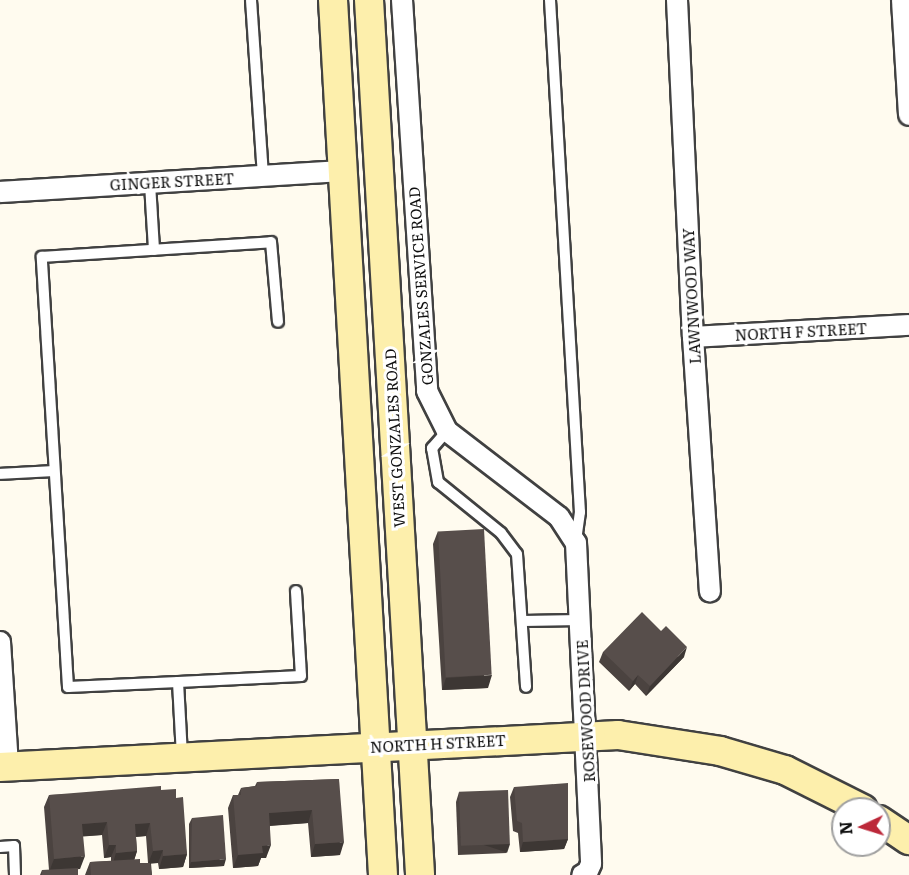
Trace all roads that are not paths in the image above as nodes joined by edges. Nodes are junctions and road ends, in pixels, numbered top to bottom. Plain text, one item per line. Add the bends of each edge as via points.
1 (251, 0) edge
2 (333, 0) edge
3 (369, 0) edge
4 (402, 0) edge
5 (550, 0) edge
6 (677, 0) edge
7 (902, 0) edge
8 (909, 115) edge
9 (344, 171) junction
10 (263, 176) junction
11 (150, 183) junction
12 (0, 192) edge
13 (154, 250) junction
14 (278, 322) dead end
15 (909, 325) edge
16 (693, 337) junction
17 (447, 431) junction
18 (54, 471) junction
19 (0, 474) edge
20 (576, 543) junction
21 (296, 591) dead end
22 (710, 591) dead end
23 (580, 620) junction
24 (523, 621) junction
25 (0, 642) edge
26 (178, 682) junction
27 (526, 687) dead end
28 (587, 735) junction
29 (412, 744) junction
30 (375, 747) junction
31 (182, 757) junction
32 (4, 767) edge
33 (839, 797) edge
34 (891, 828) edge
35 (909, 840) edge
36 (0, 847) edge
37 (587, 874) edge
38 (15, 875) edge
39 (383, 875) edge
40 (420, 875) edge

1 - 10 lane
2 - 9 main road
3 - 29 main road, WEST GONZALES ROAD
4 - 17 street, GONZALES SERVICE ROAD via 424,368 427,391
5 - 20 lane via 580,512
6 - 16 street, LAWNWOOD WAY
7 - 8 street
9 - 10 street, GINGER STREET
9 - 30 main road
10 - 11 street, GINGER STREET
11 - 12 street, GINGER STREET
11 - 13 lane
13 - 14 lane via 271,242
13 - 18 lane via 42,257
15 - 16 street, NORTH F STREET
16 - 22 street, LAWNWOOD WAY
17 - 20 street, GONZALES SERVICE ROAD via 559,517
17 - 24 lane via 432,448 438,482 510,542 520,569
18 - 19 lane
18 - 26 lane via 68,687
20 - 23 street, ROSEWOOD DRIVE
21 - 26 lane via 301,676
23 - 24 lane
23 - 28 street, ROSEWOOD DRIVE
24 - 27 lane
25 - 32 street
26 - 31 lane
28 - 29 main road, NORTH H STREET
28 - 33 main road, NORTH H STREET via 641,738 720,751 785,770
28 - 37 street, ROSEWOOD DRIVE via 591,864
29 - 30 main road, NORTH H STREET
29 - 40 main road, WEST GONZALES ROAD
30 - 31 main road, NORTH H STREET
30 - 39 main road
31 - 32 main road, NORTH H STREET
34 - 35 main road
36 - 38 lane via 14,846

